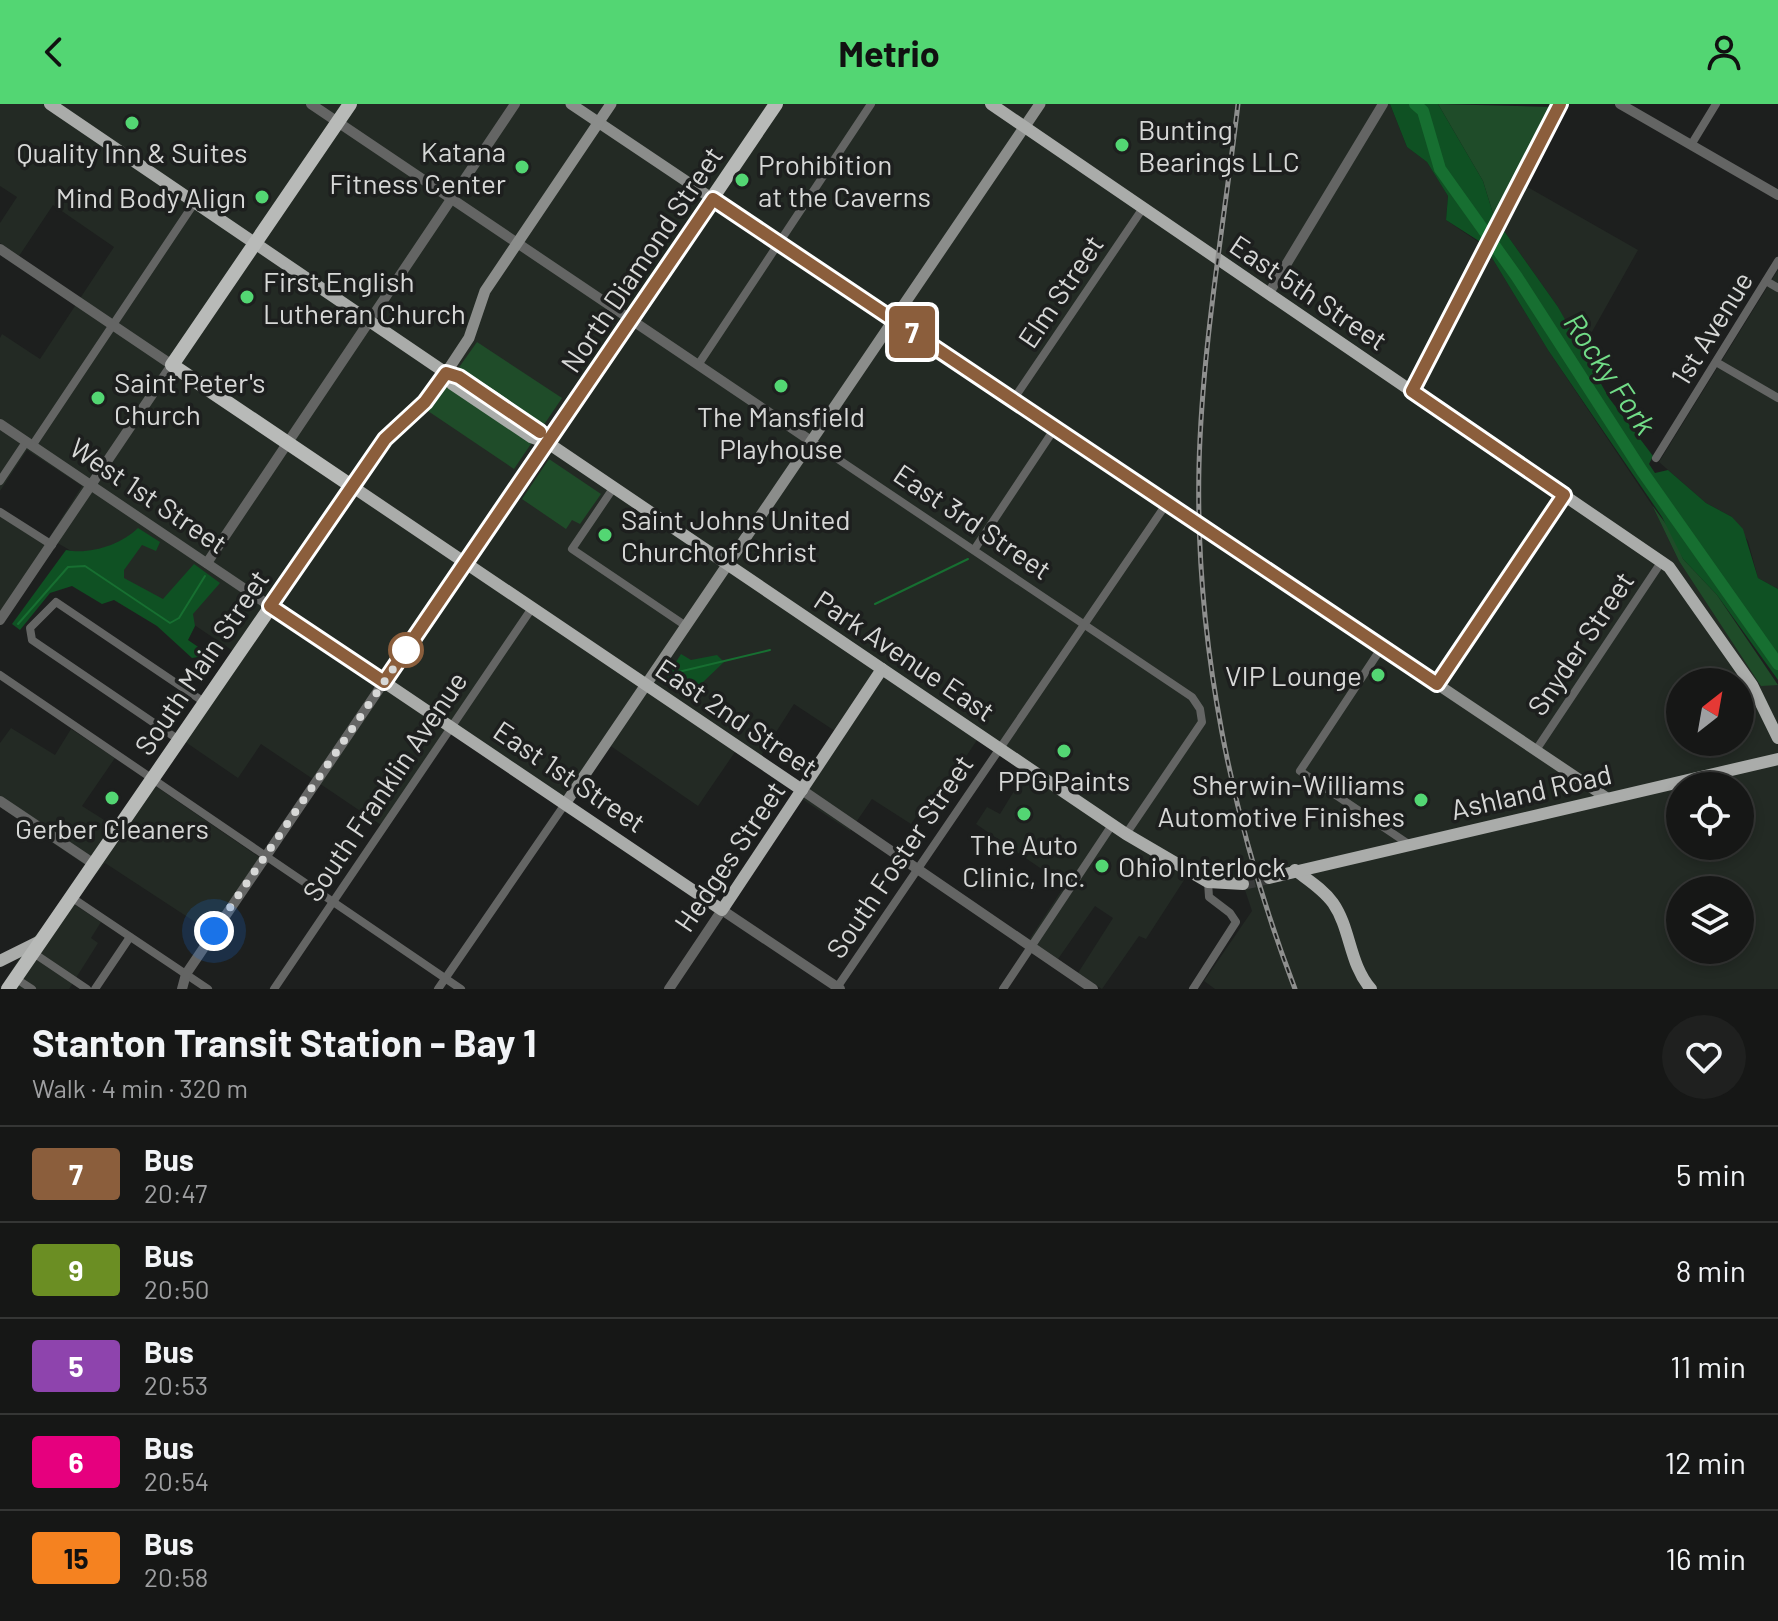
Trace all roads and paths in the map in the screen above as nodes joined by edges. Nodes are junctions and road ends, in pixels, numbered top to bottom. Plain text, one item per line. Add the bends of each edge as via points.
1 (50, 104) edge
2 (311, 104) edge
3 (350, 104) edge
4 (515, 104) edge
5 (571, 104) edge
6 (611, 104) edge
7 (776, 104) edge
8 (871, 104) edge
9 (991, 104) edge
10 (1040, 104) edge
11 (1383, 104) edge
12 (1560, 104) edge
13 (1620, 104) edge
14 (1716, 104) edge
15 (338, 122) junction
16 (599, 122) junction
17 (1024, 127) junction
18 (1691, 145) junction
19 (1778, 195) edge
20 (452, 199) junction
21 (713, 199) junction
22 (195, 202) junction
23 (1143, 208) junction
24 (256, 242) junction
25 (517, 243) junction
26 (779, 243) junction
27 (0, 249) edge
28 (1778, 261) edge
29 (1766, 281) junction
30 (1778, 288) edge
31 (1269, 293) junction
32 (893, 319) junction
33 (632, 320) junction
34 (370, 321) junction
35 (112, 325) junction
36 (1716, 362) junction
37 (172, 365) junction
38 (698, 365) junction
39 (446, 373) junction
40 (1412, 391) junction
41 (1778, 398) edge
42 (1013, 400) junction
43 (0, 424) edge
44 (1055, 428) junction
45 (811, 441) junction
46 (287, 442) junction
47 (548, 443) junction
48 (29, 444) junction
49 (1656, 458) dead end
50 (0, 481) edge
51 (92, 485) junction
52 (353, 487) junction
53 (614, 487) junction
54 (1564, 495) junction
55 (1167, 503) junction
56 (0, 512) edge
57 (52, 545) junction
58 (974, 550) junction
59 (1662, 561) junction
60 (207, 563) junction
61 (467, 563) junction
62 (728, 564) junction
63 (270, 606) junction
64 (532, 608) junction
65 (0, 620) edge
66 (1085, 625) junction
67 (686, 626) junction
68 (1382, 647) junction
69 (882, 669) junction
70 (0, 675) edge
71 (384, 682) junction
72 (1437, 684) junction
73 (646, 685) junction
74 (204, 702) junction
75 (451, 727) junction
76 (1778, 738) edge
77 (179, 740) junction
78 (1000, 749) junction
79 (1536, 750) junction
80 (1778, 759) edge
81 (153, 779) junction
82 (802, 790) junction
83 (1607, 798) junction
84 (0, 801) edge
85 (565, 804) junction
86 (1112, 825) junction
87 (1126, 834) junction
88 (1407, 843) junction
89 (265, 857) junction
90 (94, 864) junction
91 (916, 868) junction
92 (1295, 870) junction
93 (1269, 878) tunnel mouth
94 (1208, 882) junction
95 (1243, 884) tunnel mouth
96 (71, 897) junction
97 (332, 902) junction
98 (722, 910) junction
99 (130, 937) junction
100 (36, 947) junction
101 (1031, 947) junction
102 (0, 961) edge
103 (186, 974) junction
104 (445, 978) junction
105 (11, 983) edge
106 (838, 988) edge
107 (32, 989) edge
108 (87, 989) edge
109 (95, 989) edge
110 (182, 989) edge
111 (208, 989) edge
112 (274, 989) edge
113 (438, 989) edge
114 (461, 989) edge
115 (669, 989) edge
116 (1003, 989) edge
117 (1093, 989) edge
118 (1193, 989) edge
119 (1371, 989) edge

1 - 22 main road, Park Avenue East
2 - 15 street, East 3rd Street
3 - 15 highway
4 - 20 street
5 - 16 main road
6 - 16 main road, South Main Street
7 - 21 highway, North Diamond Street
8 - 26 street
9 - 17 main road, East 5th Street
10 - 17 main road
11 - 31 street
12 - 40 main road
13 - 18 street
14 - 18 street
15 - 20 street, East 3rd Street
15 - 24 highway
16 - 21 main road
16 - 25 main road, South Main Street
17 - 23 main road, East 5th Street
17 - 32 main road
18 - 19 street
20 - 25 street, East 3rd Street
20 - 34 street
21 - 26 main road
21 - 33 highway, North Diamond Street
22 - 24 main road, Park Avenue East
22 - 35 street
23 - 31 main road, East 5th Street
23 - 42 street, Elm Street
24 - 34 main road, Park Avenue East
24 - 37 highway
25 - 33 street, East 3rd Street
25 - 39 main road, South Main Street via 482,295 471,334
26 - 32 main road
26 - 38 street
27 - 35 street
28 - 29 street, 1st Avenue
29 - 30 street
29 - 36 street, 1st Avenue
31 - 40 main road, East 5th Street
32 - 42 main road
32 - 45 main road
33 - 38 street, East 3rd Street
33 - 47 highway, North Diamond Street
34 - 39 main road, Park Avenue East
34 - 46 street
35 - 37 street
35 - 48 street
36 - 41 street
36 - 49 street, 1st Avenue
37 - 46 highway
37 - 51 street
38 - 45 street, East 3rd Street
39 - 47 main road, Park Avenue East via 526,422
39 - 52 main road, South Main Street via 425,402 385,439
40 - 54 main road, East 5th Street
42 - 44 main road
43 - 48 street, West 1st Street
44 - 55 main road
44 - 58 street
45 - 58 street, East 3rd Street
45 - 62 main road
46 - 52 highway
46 - 60 street
47 - 53 main road, Park Avenue East
47 - 61 highway, North Diamond Street
48 - 50 street
48 - 51 street, West 1st Street
51 - 57 street
51 - 60 street, West 1st Street
52 - 61 main road, East 2nd Street
52 - 63 highway, South Main Street
53 - 62 main road, Park Avenue East
53 - 67 street via 572,549
54 - 59 main road, East 5th Street
54 - 72 street
55 - 66 street, South Foster Street
55 - 68 main road
56 - 57 street
57 - 65 street
58 - 66 street, East 3rd Street
59 - 76 main road, East 5th Street via 1681,579 1752,685
59 - 79 street, Snyder Street
60 - 63 street, West 1st Street
61 - 64 main road, East 2nd Street
61 - 71 highway, North Diamond Street
62 - 67 main road
62 - 69 main road, Park Avenue East
63 - 71 highway, East 1st Street
63 - 74 highway, South Main Street
64 - 73 main road, East 2nd Street
64 - 75 street, South Franklin Avenue
66 - 78 street, South Foster Street
66 - 87 street, East 3rd Street via 1188,693 1200,709 1202,722
67 - 73 main road
68 - 72 main road
68 - 88 street via 1300,771
69 - 78 main road, Park Avenue East
69 - 82 main road, Hedges Street
70 - 81 street
71 - 75 main road, East 1st Street
71 - 89 street
72 - 79 main road
73 - 82 main road, East 2nd Street
73 - 85 main road
74 - 77 highway, South Main Street
74 - 77 street via 56,602 30,628 32,640
75 - 85 main road, East 1st Street
75 - 97 street, South Franklin Avenue
77 - 81 highway, South Main Street
78 - 86 main road, Park Avenue East
78 - 91 street, South Foster Street
79 - 83 main road
80 - 83 main road, Ashland Road
81 - 89 street
81 - 90 highway, South Main Street
82 - 91 street, East 2nd Street
82 - 98 main road, Hedges Street
83 - 88 main road, Ashland Road
84 - 90 street
85 - 98 main road, East 1st Street
85 - 104 street
86 - 87 main road, Park Avenue East
86 - 101 street
87 - 94 main road, Park Avenue East
88 - 92 main road, Ashland Road
89 - 97 street
89 - 103 street
90 - 96 highway, South Main Street
91 - 101 street, East 2nd Street
91 - 106 street, South Foster Street
92 - 93 main road
92 - 119 main road via 1336,907 1356,967
94 - 95 main road, Park Avenue East
94 - 118 street via 1209,897 1236,922
96 - 99 street
96 - 100 highway, South Main Street
97 - 104 street
97 - 112 street, South Franklin Avenue
98 - 106 street, East 1st Street
98 - 115 street, Hedges Street
99 - 103 street
99 - 109 street
100 - 102 main road
100 - 105 highway, South Main Street
100 - 108 street
101 - 116 street
101 - 117 street, East 2nd Street
103 - 110 street
103 - 111 street
104 - 113 street
104 - 114 street
105 - 107 street

